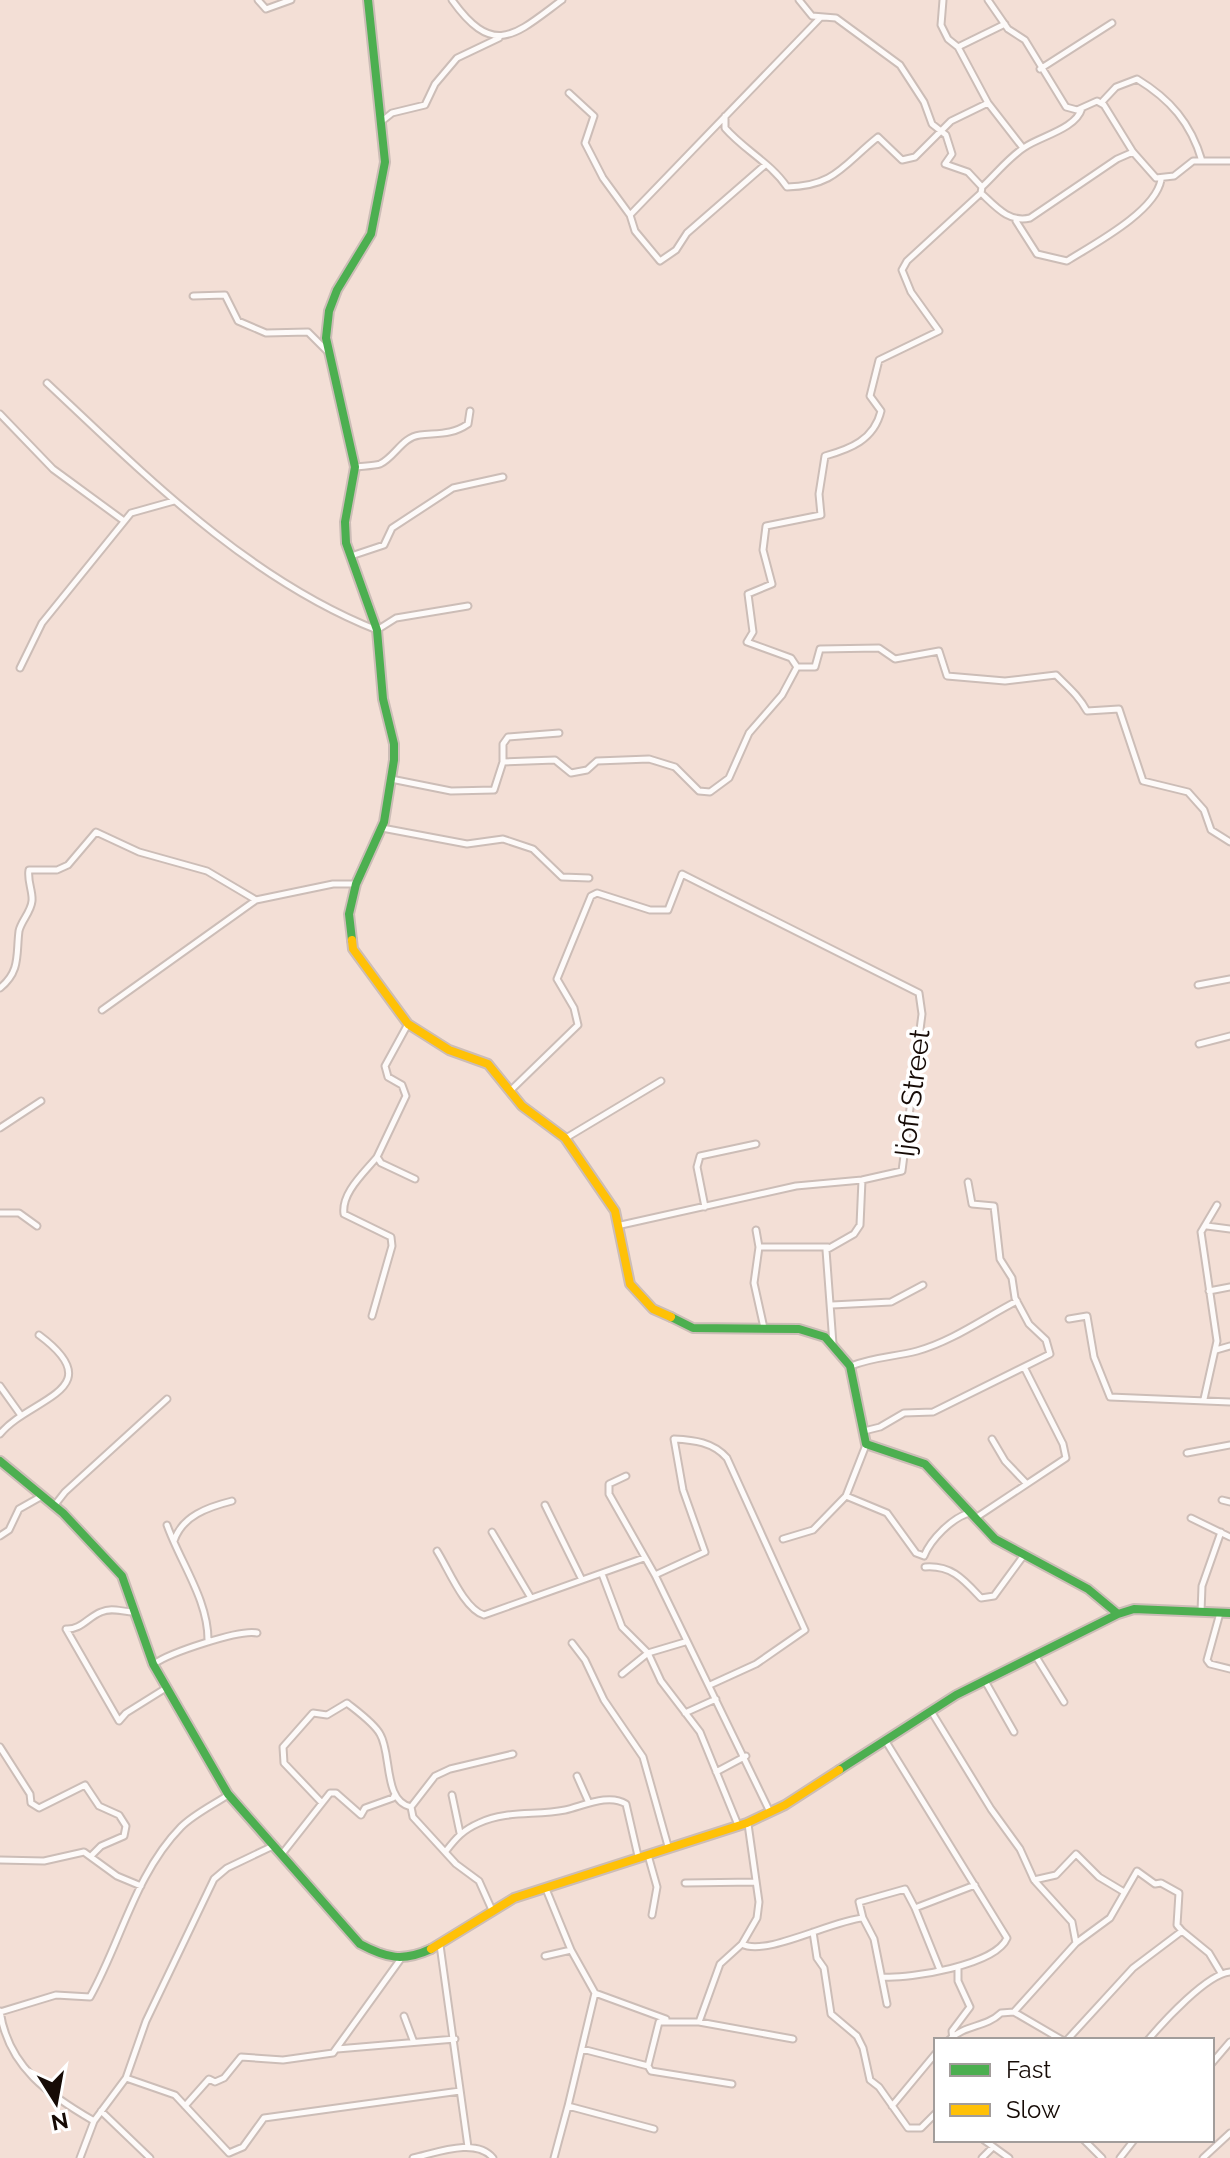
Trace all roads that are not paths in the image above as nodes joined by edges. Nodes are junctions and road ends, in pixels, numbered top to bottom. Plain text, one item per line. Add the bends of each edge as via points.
1 (258, 0) edge
2 (291, 0) edge
3 (368, 0) edge
4 (452, 0) edge
5 (562, 0) edge
6 (799, 0) edge
7 (943, 0) edge
8 (988, 0) edge
9 (820, 18) junction
10 (1112, 23) dead end
11 (1005, 24) junction
12 (499, 38) junction
13 (958, 47) junction
14 (1040, 69) junction
15 (569, 93) dead end
16 (988, 103) junction
17 (1101, 103) junction
18 (1082, 108) junction
19 (725, 114) junction
20 (382, 121) junction
21 (943, 131) junction
22 (1023, 148) junction
23 (1133, 152) junction
24 (1202, 161) junction
25 (1230, 161) edge
26 (765, 165) junction
27 (1161, 180) junction
28 (981, 190) junction
29 (630, 215) junction
30 (1016, 221) junction
31 (193, 296) dead end
32 (327, 352) junction
33 (47, 383) dead end
34 (470, 411) dead end
35 (0, 414) edge
36 (355, 467) junction
37 (503, 477) dead end
38 (174, 501) junction
39 (124, 521) junction
40 (350, 556) junction
41 (468, 606) dead end
42 (377, 630) junction
43 (797, 667) junction
44 (20, 668) dead end
45 (559, 733) dead end
46 (503, 762) junction
47 (390, 779) junction
48 (382, 828) junction
49 (1230, 842) edge
50 (589, 878) dead end
51 (356, 884) junction
52 (256, 900) junction
53 (1230, 979) edge
54 (1198, 985) dead end
55 (0, 988) edge
56 (102, 1010) dead end
57 (408, 1024) junction
58 (1230, 1036) edge
59 (1199, 1044) dead end
60 (661, 1081) dead end
61 (509, 1091) junction
62 (41, 1101) dead end
63 (0, 1128) edge
64 (565, 1138) junction
65 (756, 1144) dead end
66 (377, 1157) junction
67 (415, 1179) dead end
68 (862, 1180) junction
69 (968, 1182) dead end
70 (1217, 1205) dead end
71 (705, 1207) junction
72 (0, 1213) edge
73 (621, 1225) junction
74 (37, 1226) dead end
75 (1207, 1226) junction
76 (1230, 1229) edge
77 (756, 1230) dead end
78 (759, 1247) junction
79 (828, 1247) junction
80 (923, 1285) dead end
81 (1230, 1287) edge
82 (1209, 1291) junction
83 (1017, 1301) junction
84 (832, 1305) junction
85 (372, 1316) dead end
86 (1069, 1319) dead end
87 (764, 1329) junction
88 (39, 1335) dead end
89 (833, 1344) junction
90 (1230, 1346) edge
91 (1215, 1350) junction
92 (850, 1366) junction
93 (1024, 1367) junction
94 (0, 1386) edge
95 (167, 1399) dead end
96 (1204, 1399) junction
97 (1230, 1402) edge
98 (20, 1414) junction
99 (864, 1431) junction
100 (0, 1434) edge
101 (992, 1439) dead end
102 (866, 1444) junction
103 (1230, 1445) edge
104 (1187, 1453) dead end
105 (0, 1461) edge
106 (626, 1476) dead end
107 (1026, 1483) junction
108 (43, 1496) junction
109 (846, 1496) junction
110 (1222, 1500) dead end
111 (232, 1501) dead end
112 (1230, 1502) edge
113 (545, 1505) dead end
114 (54, 1506) junction
115 (977, 1517) junction
116 (1191, 1518) dead end
117 (167, 1525) dead end
118 (492, 1532) dead end
119 (1221, 1532) junction
120 (0, 1536) edge
121 (1230, 1537) edge
122 (783, 1539) dead end
123 (174, 1542) junction
124 (437, 1551) dead end
125 (1024, 1555) junction
126 (645, 1558) junction
127 (925, 1567) dead end
128 (602, 1574) junction
129 (655, 1575) junction
130 (582, 1580) junction
131 (531, 1598) junction
132 (134, 1612) junction
133 (1201, 1612) junction
134 (1225, 1612) edge
135 (1118, 1614) junction
136 (257, 1633) dead end
137 (208, 1642) junction
138 (685, 1642) junction
139 (572, 1643) dead end
140 (648, 1653) junction
141 (1034, 1654) junction
142 (153, 1664) junction
143 (1230, 1669) edge
144 (622, 1674) dead end
145 (985, 1680) junction
146 (710, 1685) junction
147 (167, 1687) junction
148 (716, 1699) junction
149 (1064, 1702) dead end
150 (931, 1711) junction
151 (685, 1713) junction
152 (1014, 1732) dead end
153 (884, 1739) junction
154 (0, 1747) edge
155 (513, 1754) dead end
156 (746, 1756) junction
157 (716, 1772) junction
158 (577, 1776) dead end
159 (228, 1794) junction
160 (395, 1794) junction
161 (452, 1795) dead end
162 (322, 1803) junction
163 (589, 1803) junction
164 (411, 1807) junction
165 (770, 1812) junction
166 (743, 1824) junction
167 (460, 1833) junction
168 (274, 1846) junction
169 (668, 1846) junction
170 (446, 1851) junction
171 (92, 1855) junction
172 (282, 1855) junction
173 (643, 1855) junction
174 (0, 1860) edge
175 (1034, 1880) junction
176 (755, 1882) junction
177 (685, 1883) dead end
178 (975, 1885) junction
179 (141, 1886) junction
180 (546, 1888) junction
181 (1124, 1892) junction
182 (915, 1908) junction
183 (492, 1910) junction
184 (652, 1915) dead end
185 (863, 1918) junction
186 (1182, 1931) junction
187 (813, 1932) junction
188 (1076, 1943) junction
189 (742, 1944) junction
190 (440, 1945) junction
191 (571, 1950) junction
192 (545, 1956) dead end
193 (401, 1960) junction
194 (958, 1967) junction
195 (940, 1970) junction
196 (1230, 1972) edge
197 (1221, 1973) junction
198 (883, 1977) junction
199 (595, 1993) junction
200 (887, 2004) dead end
201 (0, 2012) edge
202 (1014, 2012) junction
203 (404, 2016) dead end
204 (666, 2020) junction
205 (699, 2022) junction
206 (952, 2038) edge
207 (953, 2038) edge
208 (1060, 2038) edge
209 (1066, 2038) edge
210 (1150, 2038) edge
211 (455, 2039) junction
212 (793, 2039) dead end
213 (413, 2040) junction
214 (1230, 2042) edge
215 (337, 2049) junction
216 (582, 2049) junction
217 (934, 2055) edge
218 (1214, 2061) edge
219 (648, 2066) junction
220 (126, 2078) junction
221 (732, 2084) dead end
222 (460, 2091) junction
223 (185, 2106) junction
224 (568, 2106) junction
225 (892, 2106) junction
226 (101, 2111) junction
227 (934, 2115) edge
228 (94, 2121) junction
229 (654, 2129) dead end
230 (1230, 2133) edge
231 (987, 2142) edge
232 (1086, 2142) edge
233 (1132, 2142) edge
234 (468, 2147) junction
235 (993, 2147) junction
236 (237, 2152) junction
237 (80, 2158) edge
238 (150, 2158) edge
239 (244, 2158) edge
240 (413, 2158) edge
241 (493, 2158) edge
242 (554, 2158) edge
243 (982, 2158) edge
244 (1009, 2158) edge
245 (1102, 2158) edge
246 (1120, 2158) edge
247 (1203, 2158) edge

1 - 2 street via 266,9
3 - 20 street
4 - 12 street via 486,34
5 - 12 street via 522,30
6 - 9 street
7 - 13 street via 941,25
8 - 11 street
9 - 19 street
9 - 21 street via 836,18 900,65 932,124
10 - 14 street
11 - 13 street
11 - 14 street via 1025,40
12 - 20 street via 457,58 425,105 392,113
13 - 16 street
14 - 18 street via 1066,107
15 - 29 street via 594,116 585,143
16 - 21 street via 951,121
16 - 22 street
17 - 18 street
17 - 23 street
17 - 24 street via 1116,87 1137,79 1170,102 1194,134
18 - 22 street via 1064,127
19 - 26 street via 725,128
19 - 29 street
20 - 32 street via 385,162 377,214 329,311
21 - 26 street via 915,157 902,160 878,137 829,181 815,187 787,187
21 - 28 street via 952,154 945,164 968,172
22 - 28 street
23 - 27 street
23 - 30 street via 1045,211
24 - 25 street
24 - 27 street
26 - 29 street via 660,261 635,231
27 - 30 street via 1159,191 1138,212 1067,261 1037,254
28 - 30 street
28 - 43 street via 902,270 939,331 879,360 870,396 881,411 879,419 849,451 825,456 821,515 766,526 763,550 772,584 748,594 753,632 747,642 791,658
31 - 32 street via 225,295 238,321 266,333 308,332
32 - 36 street
33 - 38 street
34 - 36 street via 468,424 461,428 406,440 379,464
35 - 39 street via 53,469
36 - 40 street via 345,532
37 - 40 street via 453,488 392,528 384,545
38 - 39 street via 131,513
38 - 42 street via 330,611
39 - 44 street via 42,623
40 - 42 street
41 - 42 street via 396,618
42 - 47 street via 383,699 394,744
43 - 46 street via 782,695 749,733 729,778 710,792 699,791 675,767 649,759 597,761 571,773 555,760
43 - 49 street via 815,667 820,649 863,647 879,648 895,659 939,651 947,676 964,680 1056,675 1087,711 1119,709 1143,781 1188,792 1204,810 1211,830
45 - 46 street via 508,737
46 - 47 street via 494,790 451,791
47 - 48 street
48 - 50 street via 467,844 503,839 533,849 554,874
48 - 51 street
51 - 52 street
51 - 57 street via 349,914 353,949
52 - 55 street via 207,871 139,852 96,832 68,865 29,870 32,901 19,930 18,963
52 - 56 street
53 - 54 street
57 - 61 street via 449,1050 488,1064
57 - 66 street via 385,1066 406,1096
58 - 59 street
60 - 64 street
61 - 64 street
61 - 68 street, Ijofi Street via 578,1025 557,979 591,896 610,894 650,910 668,910 682,874 919,993 922,1014 902,1171
62 - 63 street
64 - 73 street
65 - 71 street via 700,1156 697,1167
66 - 67 street
66 - 85 street via 343,1209 391,1237
68 - 71 street, Ijofi Street via 796,1186
68 - 79 street via 860,1225 854,1234
69 - 83 street via 972,1204 994,1206 1000,1259
70 - 75 street
71 - 73 street, Ijofi Street
72 - 74 street via 19,1213
73 - 87 street via 630,1284 653,1309 693,1328
75 - 76 street
75 - 82 street via 1201,1232
77 - 78 street
78 - 79 street
78 - 87 street via 754,1283
79 - 84 street
80 - 84 street via 891,1302
81 - 82 street
82 - 91 street
83 - 92 street via 932,1346
83 - 93 street via 1029,1324 1046,1340 1050,1354
84 - 89 street
86 - 96 street via 1088,1318 1094,1357 1110,1397
87 - 89 street via 813,1331
88 - 98 street via 65,1358 70,1371 58,1394
89 - 92 street
90 - 91 street
91 - 96 street
92 - 99 street
93 - 99 street via 933,1412 904,1413
93 - 107 street via 1067,1456
94 - 98 street
95 - 114 street
96 - 97 street
98 - 100 street
99 - 102 street
101 - 107 street
102 - 109 street
102 - 115 street via 925,1464
103 - 104 street
105 - 108 street
106 - 126 street via 607,1488
107 - 115 street
108 - 114 street
108 - 120 street via 19,1509
109 - 115 street via 887,1513 920,1556 962,1515
109 - 122 street via 813,1530
110 - 112 street
111 - 123 street via 188,1519
113 - 130 street
114 - 132 street via 122,1576
115 - 125 street via 995,1539
116 - 119 street
117 - 123 street
118 - 131 street
119 - 121 street
119 - 133 street via 1202,1586
123 - 137 street via 192,1580
124 - 131 street via 478,1613 493,1614
125 - 127 street via 994,1596 981,1598 962,1576
125 - 135 street via 1088,1589
126 - 128 street
126 - 129 street
128 - 130 street
128 - 140 street via 622,1627
129 - 138 street
129 - 146 street via 705,1552 683,1490 674,1439 700,1441 727,1458 805,1630 756,1664
130 - 131 street
132 - 142 street
132 - 147 street via 101,1612 75,1630 66,1629 119,1721
133 - 134 street
133 - 135 street via 1134,1609
134 - 143 street via 1207,1660
135 - 141 street
136 - 137 street via 248,1630
137 - 142 street
138 - 140 street
138 - 146 street
139 - 169 street via 643,1757
140 - 144 street
140 - 151 street
141 - 145 street
141 - 149 street
142 - 147 street
145 - 150 street
145 - 152 street
146 - 148 street
147 - 159 street
148 - 151 street
148 - 156 street
150 - 153 street
150 - 175 street via 1020,1849
151 - 157 street via 700,1732
153 - 165 street
153 - 178 street
154 - 171 street via 31,1803 39,1808 85,1785 99,1806 119,1815 126,1826 124,1836
155 - 164 street via 435,1776
156 - 157 street
156 - 165 street
157 - 166 street
158 - 163 street
159 - 168 street
159 - 179 street via 183,1824
160 - 162 street via 361,1815 336,1793
160 - 162 street via 378,1730 347,1703 327,1715 306,1717 283,1747 284,1763
160 - 164 street
161 - 167 street
162 - 172 street
163 - 167 street via 501,1817
163 - 173 street via 626,1804
164 - 170 street via 413,1817
165 - 166 street
166 - 169 street
166 - 176 street
167 - 170 street
168 - 172 street
168 - 220 street via 214,1879 146,2021
169 - 173 street
170 - 183 street via 479,1881
171 - 174 street
171 - 179 street via 103,1867
172 - 193 street via 360,1944
173 - 180 street
173 - 184 street via 657,1887
175 - 181 street via 1056,1875 1076,1854
175 - 188 street via 1072,1922
176 - 177 street
176 - 189 street via 757,1918
178 - 182 street
178 - 194 street via 1007,1938 1000,1948
179 - 201 street via 90,1997 56,1995
180 - 183 street
180 - 191 street
181 - 186 street via 1137,1871 1179,1893 1177,1925
181 - 188 street via 1110,1918
182 - 185 street via 905,1889 893,1891 859,1902
182 - 195 street
183 - 190 street
185 - 187 street
185 - 198 street
186 - 197 street via 1209,1953
186 - 209 street via 1133,1968
187 - 189 street via 760,1949
187 - 225 street via 831,2014 857,2036 867,2074
188 - 202 street
189 - 205 street via 720,1964
190 - 193 street
190 - 211 street
191 - 192 street
191 - 199 street
193 - 215 street
194 - 195 street
194 - 206 street via 958,1981 970,2007
195 - 198 street
196 - 197 street
197 - 210 street
198 - 200 street
199 - 204 street
199 - 216 street
201 - 228 street via 27,2074
202 - 207 street via 1001,2013 990,2025 966,2027
202 - 208 street
203 - 213 street
204 - 205 street
204 - 219 street via 657,2025
205 - 212 street
211 - 213 street
211 - 222 street
213 - 215 street
214 - 218 street
215 - 223 street via 283,2060 241,2057 224,2078 209,2079
216 - 219 street
216 - 224 street
217 - 225 street
219 - 221 street via 680,2078
220 - 223 street via 175,2095
220 - 226 street
222 - 234 street
222 - 236 street via 264,2118
223 - 236 street via 221,2146
224 - 229 street
224 - 242 street
225 - 227 street via 912,2128 921,2128
226 - 228 street
226 - 238 street
228 - 237 street
230 - 247 street
231 - 235 street
232 - 245 street
233 - 246 street
234 - 240 street
234 - 241 street
235 - 243 street
235 - 244 street
236 - 239 street

